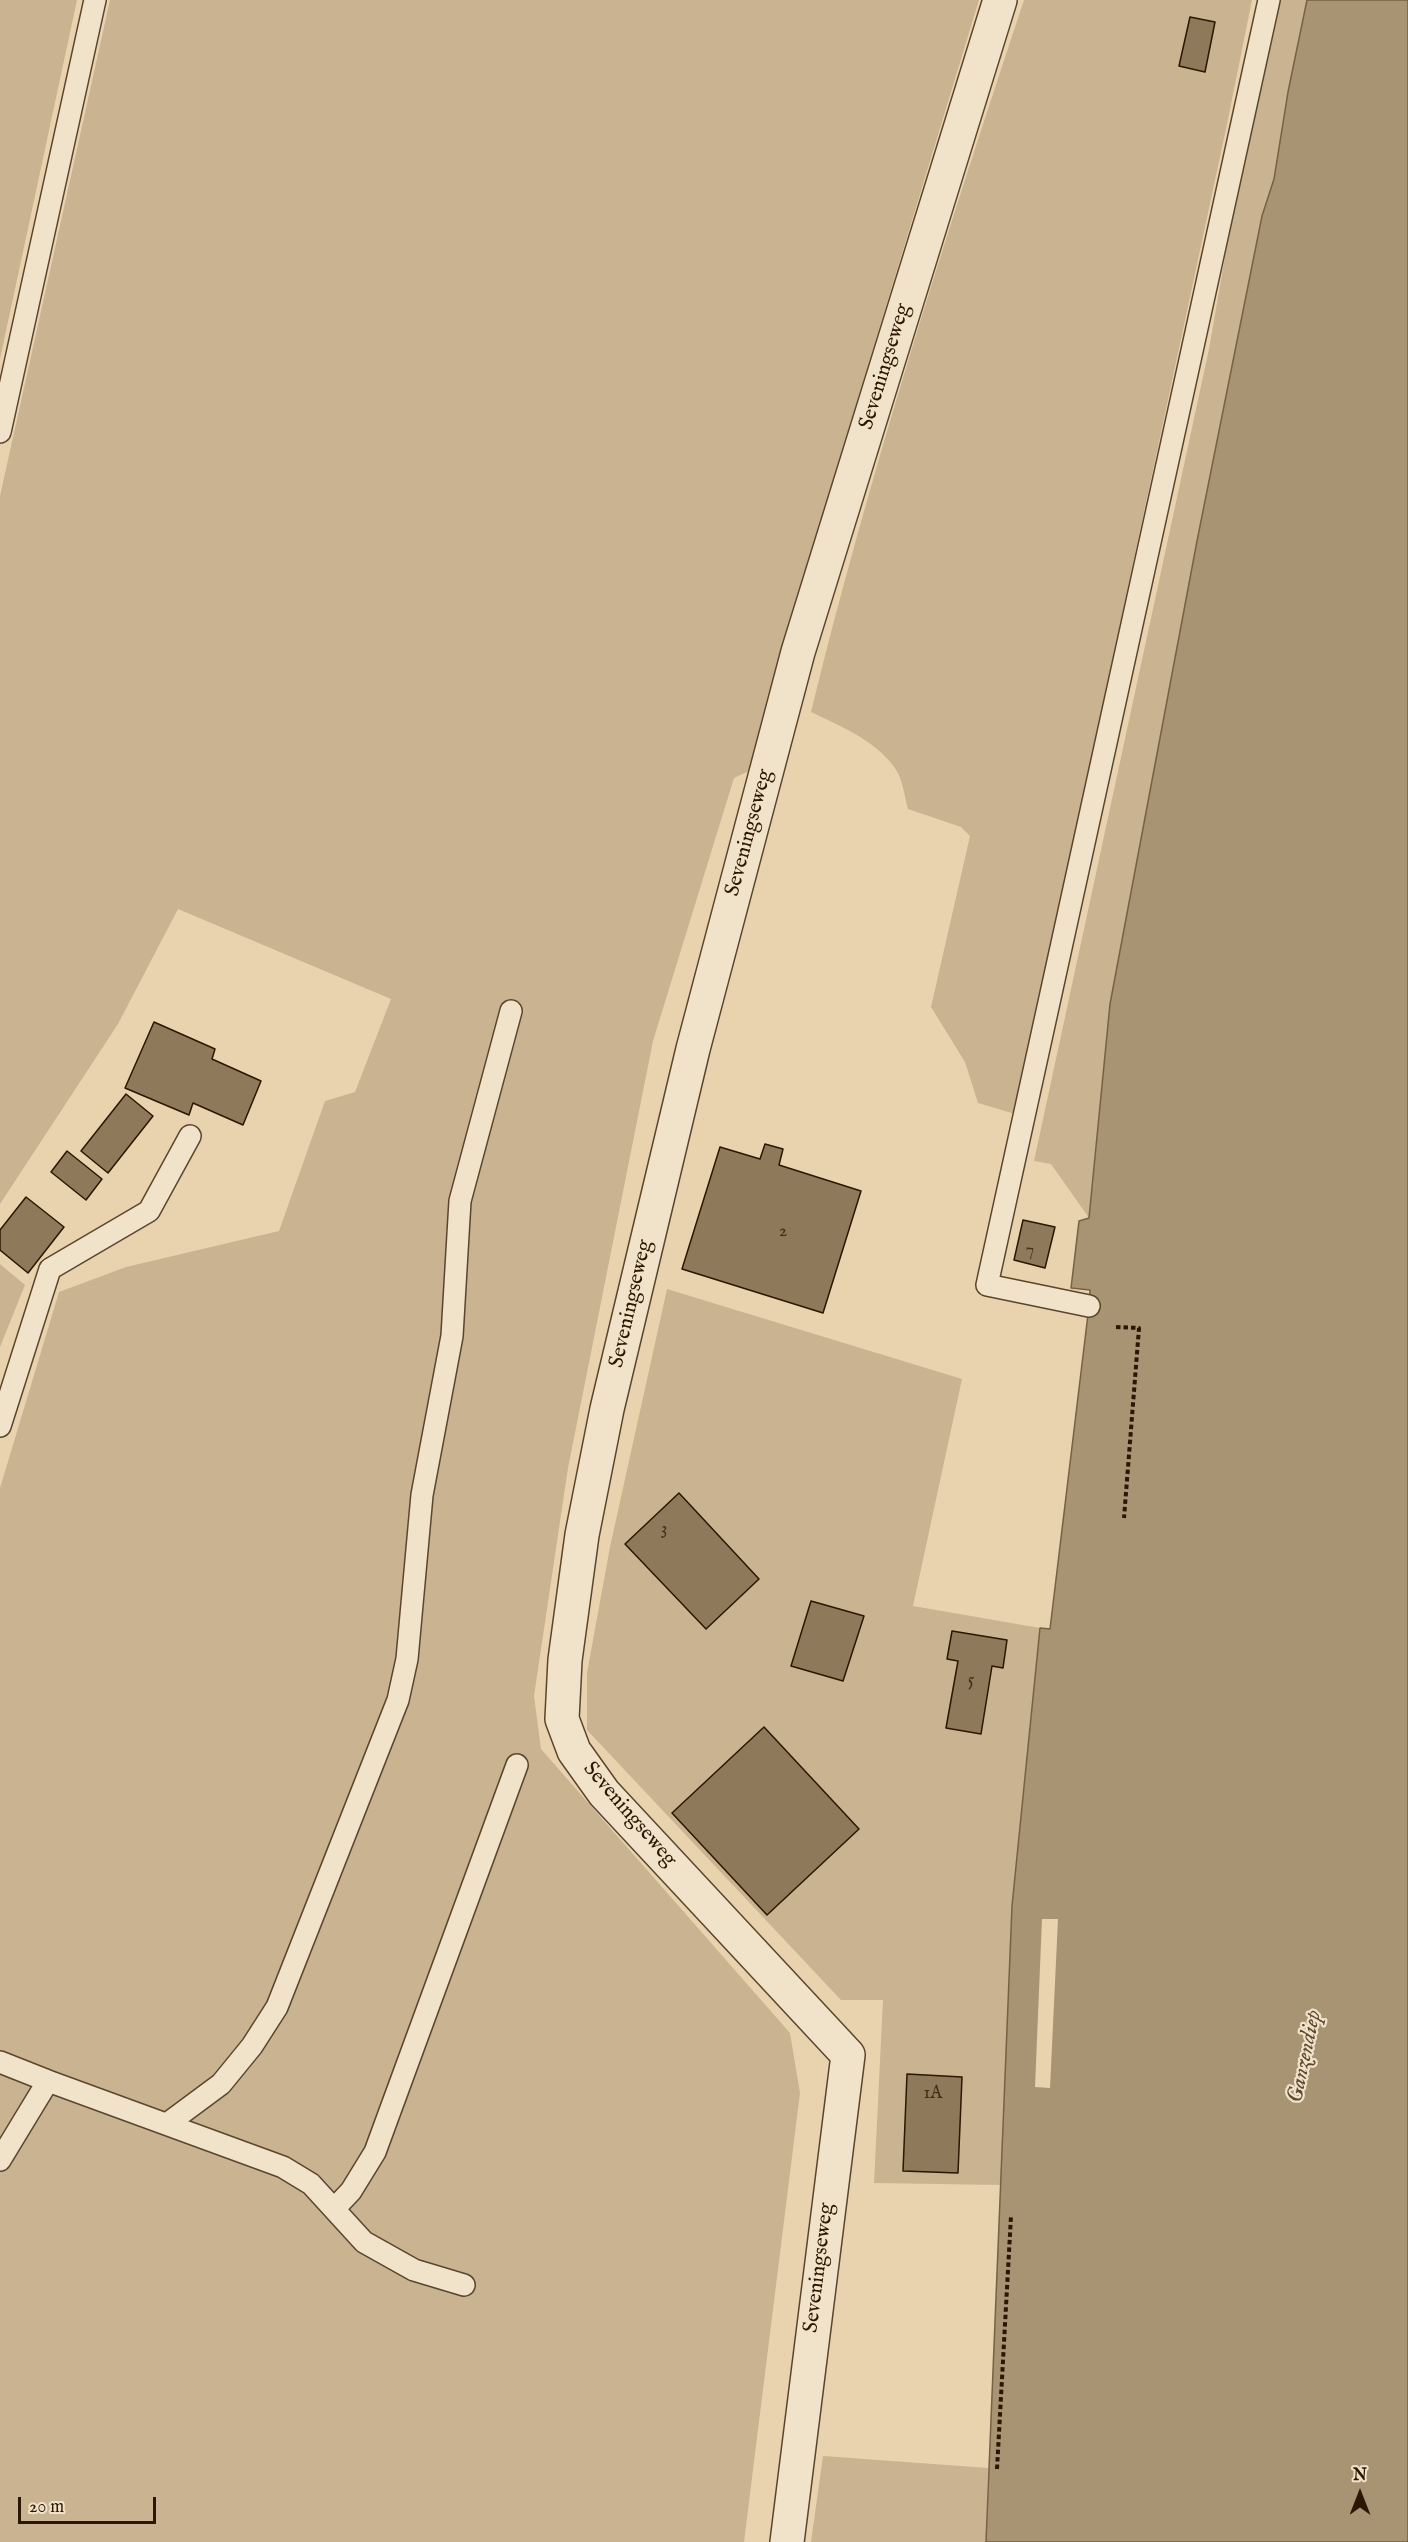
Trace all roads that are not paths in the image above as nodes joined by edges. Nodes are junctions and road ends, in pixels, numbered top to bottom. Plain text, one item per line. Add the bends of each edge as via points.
1 (95, 0) edge
2 (1000, 0) edge
3 (1269, 0) edge
4 (0, 432) edge
5 (511, 1011) dead end
6 (190, 1136) dead end
7 (1089, 1306) dead end
8 (0, 1426) edge
9 (517, 1765) dead end
10 (0, 2062) edge
11 (48, 2081) junction
12 (167, 2124) junction
13 (0, 2160) edge
14 (334, 2209) junction
15 (464, 2285) dead end
16 (787, 2542) edge

1 - 4 lane
2 - 16 street, Seveningseweg via 798,652 693,1049 607,1409 582,1535 565,1660 562,1719 574,1751 604,1793 848,2055
3 - 7 lane via 987,1285
5 - 12 lane via 460,1201 452,1336 422,1495 407,1659 398,1700 277,2007 221,2084
6 - 8 lane via 149,1211 50,1269
9 - 14 lane via 375,2152 351,2191
10 - 11 lane
11 - 12 lane
11 - 13 lane
12 - 14 lane via 283,2167 311,2184
14 - 15 lane via 364,2242 414,2270

